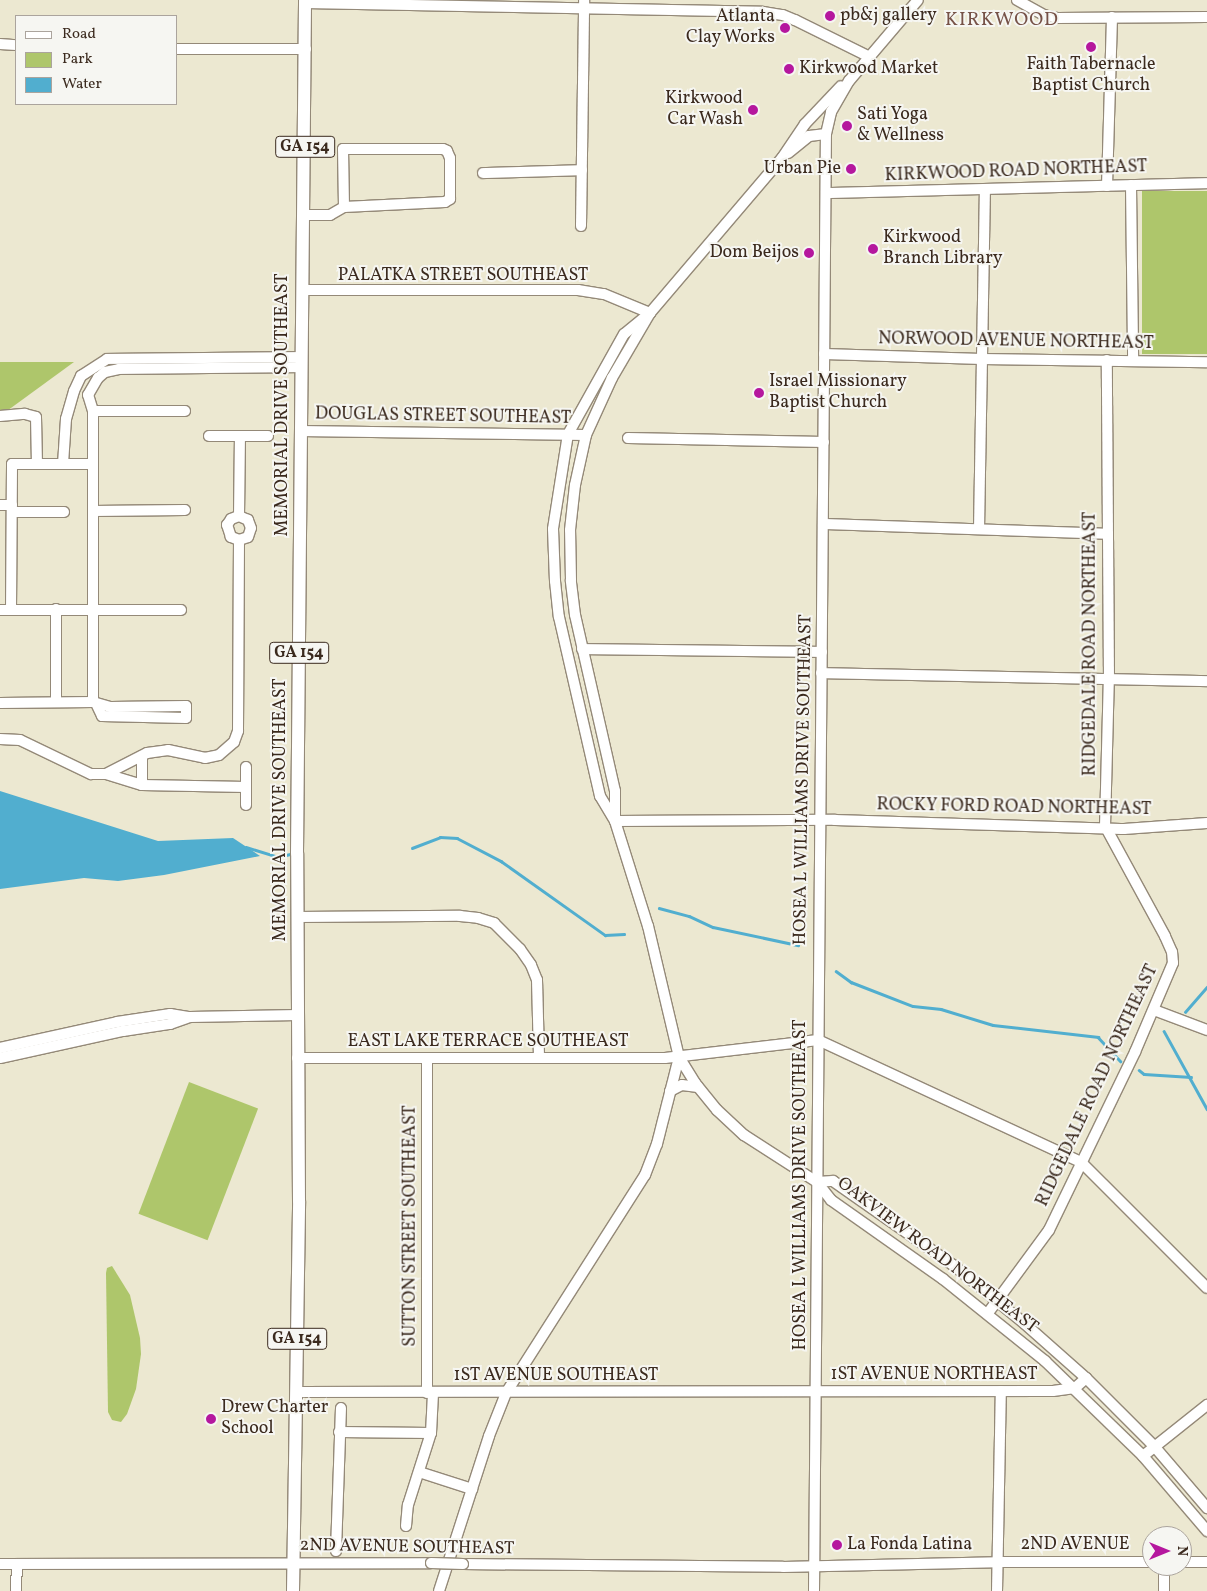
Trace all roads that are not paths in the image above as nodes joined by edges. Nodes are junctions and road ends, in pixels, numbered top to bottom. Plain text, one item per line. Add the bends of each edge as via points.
1 (918, 0) edge
2 (1017, 0) edge
3 (305, 1) edge
4 (584, 4) edge
5 (1112, 17) junction
6 (1207, 17) edge
7 (0, 44) edge
8 (15, 45) edge
9 (178, 48) edge
10 (306, 49) junction
11 (870, 58) junction
12 (849, 81) junction
13 (826, 134) junction
14 (782, 158) junction
15 (582, 170) junction
16 (483, 173) dead end
17 (1207, 183) edge
18 (1131, 185) junction
19 (1107, 186) junction
20 (985, 189) junction
21 (826, 193) junction
22 (344, 207) junction
23 (302, 215) junction
24 (581, 226) dead end
25 (302, 290) junction
26 (650, 314) junction
27 (824, 354) junction
28 (982, 359) junction
29 (1107, 360) junction
30 (1133, 360) junction
31 (301, 362) junction
32 (1207, 362) edge
33 (74, 391) junction
34 (88, 395) junction
35 (93, 411) junction
36 (185, 411) dead end
37 (0, 416) edge
38 (300, 431) junction
39 (568, 434) junction
40 (586, 435) junction
41 (209, 436) dead end
42 (240, 436) junction
43 (268, 436) dead end
44 (628, 438) dead end
45 (824, 442) junction
46 (37, 464) junction
47 (63, 464) junction
48 (93, 464) junction
49 (0, 505) edge
50 (12, 508) junction
51 (185, 510) dead end
52 (93, 511) junction
53 (64, 512) dead end
54 (239, 516) junction
55 (823, 524) junction
56 (980, 529) junction
57 (1108, 534) junction
58 (239, 540) junction
59 (93, 609) junction
60 (0, 610) edge
61 (11, 610) junction
62 (56, 610) junction
63 (181, 610) dead end
64 (582, 649) junction
65 (822, 652) junction
66 (822, 672) junction
67 (1109, 678) junction
68 (1207, 681) edge
69 (56, 702) junction
70 (0, 703) edge
71 (95, 703) junction
72 (186, 718) dead end
73 (0, 738) edge
74 (142, 756) junction
75 (246, 767) dead end
76 (106, 774) junction
77 (142, 785) junction
78 (246, 787) junction
79 (246, 805) dead end
80 (615, 820) junction
81 (820, 820) junction
82 (1207, 823) edge
83 (1105, 826) junction
84 (298, 918) junction
85 (1154, 1010) junction
86 (298, 1015) junction
87 (190, 1017) junction
88 (1207, 1030) edge
89 (818, 1040) junction
90 (0, 1048) edge
91 (539, 1057) junction
92 (0, 1058) edge
93 (298, 1058) junction
94 (678, 1058) junction
95 (427, 1059) junction
96 (698, 1087) junction
97 (670, 1092) junction
98 (1081, 1162) junction
99 (817, 1182) junction
100 (1207, 1288) edge
101 (997, 1301) junction
102 (988, 1313) junction
103 (1086, 1378) junction
104 (1075, 1388) junction
105 (1001, 1391) junction
106 (296, 1392) junction
107 (816, 1392) junction
108 (430, 1393) junction
109 (506, 1394) junction
110 (1207, 1405) edge
111 (341, 1408) dead end
112 (339, 1432) junction
113 (431, 1433) junction
114 (1154, 1446) junction
115 (1142, 1456) junction
116 (419, 1472) junction
117 (472, 1489) junction
118 (1207, 1508) edge
119 (406, 1526) dead end
120 (1207, 1531) edge
121 (336, 1551) dead end
122 (997, 1562) junction
123 (1142, 1562) edge
124 (1192, 1562) edge
125 (1207, 1562) edge
126 (294, 1563) junction
127 (0, 1564) edge
128 (17, 1564) junction
129 (814, 1567) junction
130 (1164, 1576) edge
131 (16, 1591) edge
132 (293, 1591) edge
133 (439, 1591) edge
134 (814, 1591) edge
135 (997, 1591) edge
136 (1164, 1591) edge

1 - 11 street, HOSEA L WILLIAMS DRIVE SOUTHEAST
2 - 5 street via 1044,15 1057,18
3 - 4 street
3 - 10 main road, MEMORIAL DRIVE SOUTHEAST / GA 154
4 - 11 street via 784,15
4 - 15 street
5 - 6 street
5 - 19 street
7 - 8 street
9 - 10 street
10 - 23 main road, MEMORIAL DRIVE SOUTHEAST / GA 154
11 - 12 street, HOSEA L WILLIAMS DRIVE SOUTHEAST
12 - 13 street, HOSEA L WILLIAMS DRIVE SOUTHEAST via 830,112
12 - 14 street via 814,113
13 - 14 street via 809,136
13 - 21 street, HOSEA L WILLIAMS DRIVE SOUTHEAST
14 - 26 street
15 - 16 street
15 - 24 street
17 - 18 street, KIRKWOOD ROAD NORTHEAST
18 - 19 street, KIRKWOOD ROAD NORTHEAST
18 - 30 street
19 - 20 street, KIRKWOOD ROAD NORTHEAST
20 - 21 street, KIRKWOOD ROAD NORTHEAST
20 - 28 street
21 - 27 street, HOSEA L WILLIAMS DRIVE SOUTHEAST
22 - 22 street via 445,202 450,199 450,158 447,151 343,149
22 - 23 street via 330,215
23 - 25 main road, MEMORIAL DRIVE SOUTHEAST / GA 154
25 - 26 street, PALATKA STREET SOUTHEAST via 578,290 604,294
25 - 31 main road, MEMORIAL DRIVE SOUTHEAST / GA 154
26 - 39 street via 624,334
26 - 40 street via 612,378
27 - 28 street, NORWOOD AVENUE NORTHEAST
27 - 45 street, HOSEA L WILLIAMS DRIVE SOUTHEAST
28 - 29 street, NORWOOD AVENUE NORTHEAST
28 - 56 street
29 - 30 street, NORWOOD AVENUE NORTHEAST
29 - 57 street, RIDGEDALE ROAD NORTHEAST
30 - 32 street, NORWOOD AVENUE NORTHEAST
31 - 33 street via 107,359 81,376
31 - 34 street via 119,368 98,378
31 - 38 main road, MEMORIAL DRIVE SOUTHEAST / GA 154
33 - 34 street
33 - 47 street via 66,419
34 - 35 street
35 - 36 street
35 - 48 street
37 - 46 street via 25,414 36,417
38 - 39 street, DOUGLAS STREET SOUTHEAST
38 - 84 main road, MEMORIAL DRIVE SOUTHEAST / GA 154
39 - 40 street, DOUGLAS STREET SOUTHEAST
39 - 80 street via 553,529 559,617 600,796
40 - 64 street via 575,485 570,530 571,580
41 - 42 street
42 - 43 street
42 - 54 street
44 - 45 street
45 - 55 street, HOSEA L WILLIAMS DRIVE SOUTHEAST
46 - 47 street
46 - 50 street via 12,464
47 - 48 street
48 - 52 street
49 - 50 street
50 - 53 street
50 - 61 street
51 - 52 street
52 - 59 street
54 - 58 street via 227,525 231,537
54 - 58 street via 248,520 251,528 248,537
55 - 56 street
55 - 65 street, HOSEA L WILLIAMS DRIVE SOUTHEAST
56 - 57 street
57 - 67 street, RIDGEDALE ROAD NORTHEAST
58 - 74 street via 238,731 234,742 219,755 206,758 168,750
59 - 62 street
59 - 63 street
59 - 71 street
60 - 61 street
61 - 62 street
62 - 69 street
64 - 65 street
64 - 80 street via 615,791
65 - 66 street, HOSEA L WILLIAMS DRIVE SOUTHEAST
66 - 67 street
66 - 81 street, HOSEA L WILLIAMS DRIVE SOUTHEAST
67 - 68 street
67 - 83 street, RIDGEDALE ROAD NORTHEAST
69 - 70 street
69 - 71 street
71 - 72 street via 186,706
73 - 76 street via 20,740 91,774
74 - 76 street
74 - 77 street
75 - 78 street
76 - 77 street
77 - 78 street
78 - 79 street
80 - 81 street, ROCKY FORD ROAD NORTHEAST
80 - 94 street via 648,926
81 - 83 street, ROCKY FORD ROAD NORTHEAST
81 - 89 street, HOSEA L WILLIAMS DRIVE SOUTHEAST
82 - 83 street, ROCKY FORD ROAD NORTHEAST via 1144,828
83 - 85 street, RIDGEDALE ROAD NORTHEAST via 1172,952 1173,963
84 - 86 main road, MEMORIAL DRIVE SOUTHEAST / GA 154
84 - 91 street via 460,916 494,923 520,949 537,980
85 - 88 street
85 - 98 street, RIDGEDALE ROAD NORTHEAST
86 - 87 street
86 - 93 main road, MEMORIAL DRIVE SOUTHEAST / GA 154
87 - 90 street via 170,1014 117,1022
87 - 92 street via 170,1024
89 - 94 street, EAST LAKE TERRACE SOUTHEAST
89 - 98 street
89 - 99 street, HOSEA L WILLIAMS DRIVE SOUTHEAST
91 - 94 street, EAST LAKE TERRACE SOUTHEAST
91 - 95 street, EAST LAKE TERRACE SOUTHEAST
93 - 95 street, EAST LAKE TERRACE SOUTHEAST
93 - 106 main road, MEMORIAL DRIVE SOUTHEAST / GA 154
94 - 96 street
94 - 97 street
95 - 108 street, SUTTON STREET SOUTHEAST
96 - 97 street via 682,1085
96 - 99 street via 744,1135
97 - 109 street via 645,1175
98 - 100 street
98 - 101 street, RIDGEDALE ROAD NORTHEAST via 1049,1230
99 - 101 street, OAKVIEW ROAD NORTHEAST via 832,1180 954,1265
99 - 102 street, OAKVIEW ROAD NORTHEAST via 831,1200
99 - 107 street, HOSEA L WILLIAMS DRIVE SOUTHEAST
101 - 102 street, RIDGEDALE ROAD NORTHEAST
101 - 103 street, OAKVIEW ROAD NORTHEAST
102 - 104 street, OAKVIEW ROAD NORTHEAST
103 - 104 street
103 - 114 street, OAKVIEW ROAD NORTHEAST
104 - 105 street, 1ST AVENUE NORTHEAST
104 - 115 street, OAKVIEW ROAD NORTHEAST
105 - 107 street, 1ST AVENUE NORTHEAST
105 - 122 street
106 - 108 street, 1ST AVENUE SOUTHEAST
106 - 126 main road, MEMORIAL DRIVE SOUTHEAST / GA 154
107 - 109 street, 1ST AVENUE SOUTHEAST
107 - 129 street, HOSEA L WILLIAMS DRIVE SOUTHEAST
108 - 109 street, 1ST AVENUE SOUTHEAST
108 - 113 street, SUTTON STREET SOUTHEAST
109 - 117 street
110 - 114 street
111 - 112 street
112 - 113 street
112 - 121 street
113 - 116 street, SUTTON STREET SOUTHEAST
114 - 115 street
114 - 118 street, OAKVIEW ROAD NORTHEAST
115 - 120 street, OAKVIEW ROAD NORTHEAST
116 - 117 street
116 - 119 street, SUTTON STREET SOUTHEAST via 408,1505
117 - 133 street
122 - 123 street, 2ND AVENUE
122 - 129 street, 2ND AVENUE
122 - 135 street
124 - 125 street
126 - 128 street, 2ND AVENUE SOUTHEAST
126 - 129 street, 2ND AVENUE SOUTHEAST, bridge
126 - 132 main road, MEMORIAL DRIVE SOUTHEAST / GA 154
127 - 128 street, 2ND AVENUE SOUTHEAST
128 - 131 street
129 - 134 street, HOSEA L WILLIAMS DRIVE SOUTHEAST
130 - 136 street

